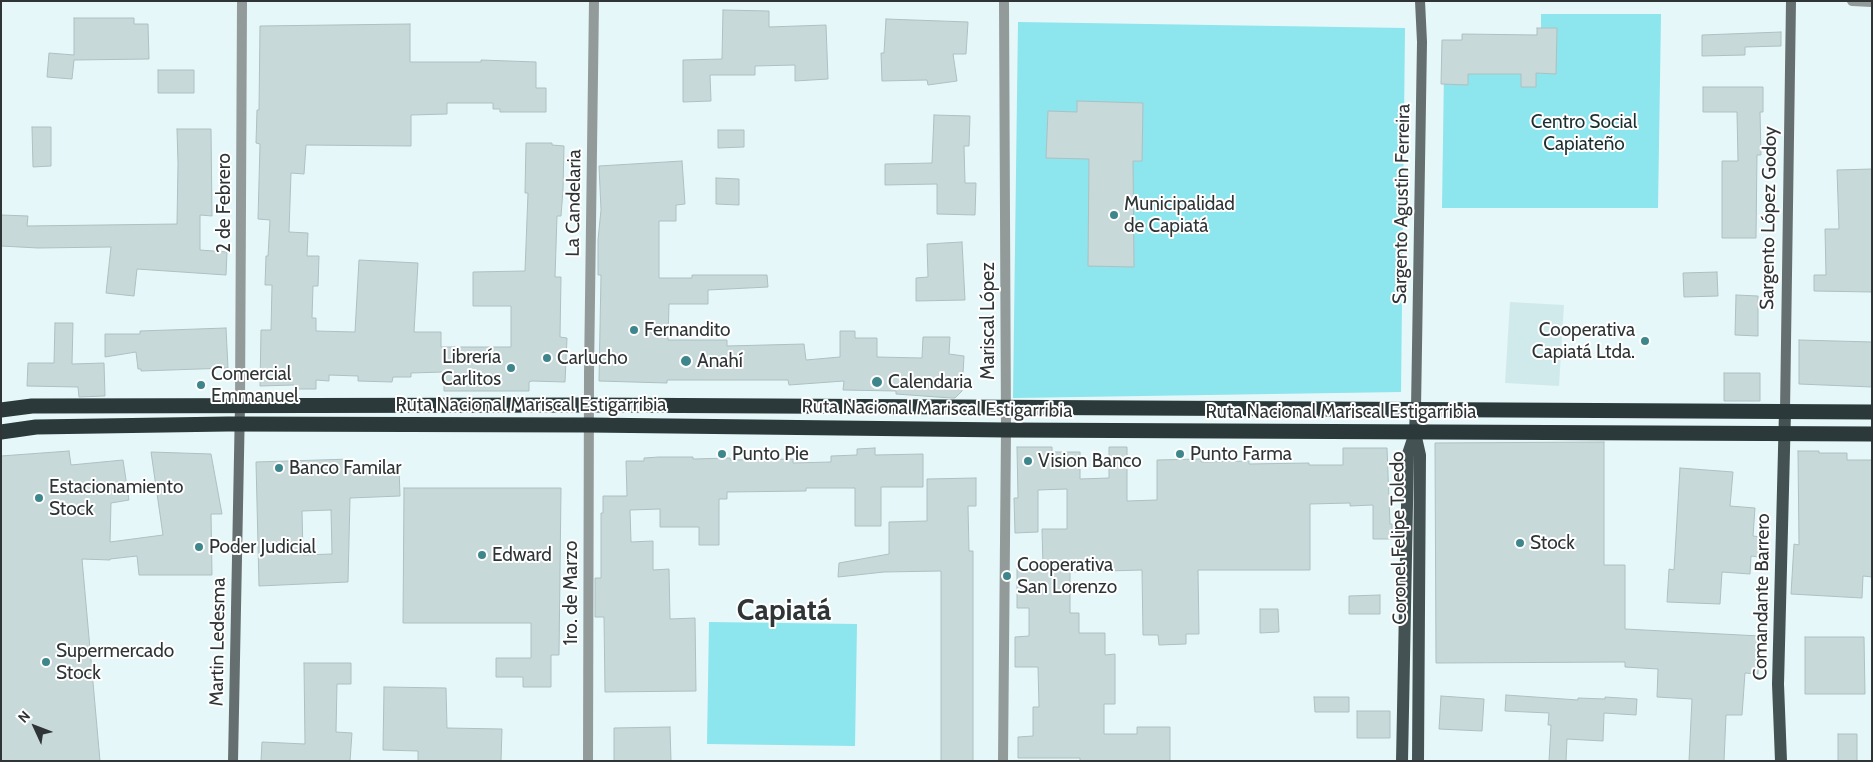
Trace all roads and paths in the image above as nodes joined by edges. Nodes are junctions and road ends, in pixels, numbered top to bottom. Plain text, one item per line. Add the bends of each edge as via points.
1 (242, 1) edge
2 (594, 1) edge
3 (1004, 1) edge
4 (1420, 1) edge
5 (1791, 1) edge
6 (1852, 1) edge
7 (1872, 2) edge
8 (589, 404) junction
9 (240, 405) junction
10 (1006, 408) junction
11 (1416, 408) junction
12 (1, 410) edge
13 (1785, 411) junction
14 (1872, 412) edge
15 (240, 424) junction
16 (589, 425) junction
17 (1006, 430) junction
18 (1, 432) edge
19 (1415, 433) junction
20 (1784, 434) junction
21 (1872, 434) edge
22 (233, 761) edge
23 (588, 761) edge
24 (1003, 761) edge
25 (1402, 761) edge
26 (1418, 761) edge
27 (1781, 761) edge

1 - 9 street, 2 de Febrero
2 - 8 street, La Candelaria
3 - 10 street, Mariscal López
4 - 11 main road, Sargento Agustin Ferreira
5 - 13 main road, Sargento López Godoy
6 - 7 street
8 - 9 highway, Ruta Nacional Mariscal Estigarribia
8 - 10 highway, Ruta Nacional Mariscal Estigarribia
8 - 16 street, La Candelaria
9 - 12 highway, Ruta Nacional Mariscal Estigarribia via 32,406
9 - 15 main road, Martin Ledesma
10 - 11 highway, Ruta Nacional Mariscal Estigarribia
10 - 17 street, Mariscal López
11 - 13 highway, Ruta Nacional Mariscal Estigarribia
11 - 19 main road
13 - 14 highway, Ruta Nacional Mariscal Estigarribia
13 - 20 main road, Sargento López Godoy
15 - 16 highway, Ruta Nacional Mariscal Estigarribia
15 - 18 highway, Ruta Nacional Mariscal Estigarribia via 36,427
15 - 22 main road, Martin Ledesma
16 - 17 highway, Ruta Nacional Mariscal Estigarribia
16 - 23 street, 1ro. de Marzo
17 - 19 highway, Ruta Nacional Mariscal Estigarribia
17 - 24 street, Mariscal López
19 - 20 highway, Ruta Nacional Mariscal Estigarribia
19 - 25 main road, Coronel Felipe Toledo via 1408,454
19 - 26 main road, Coronel Felipe Toledo via 1420,455
20 - 21 highway, Ruta Nacional Mariscal Estigarribia
20 - 27 main road, Comandante Barrero via 1778,684

